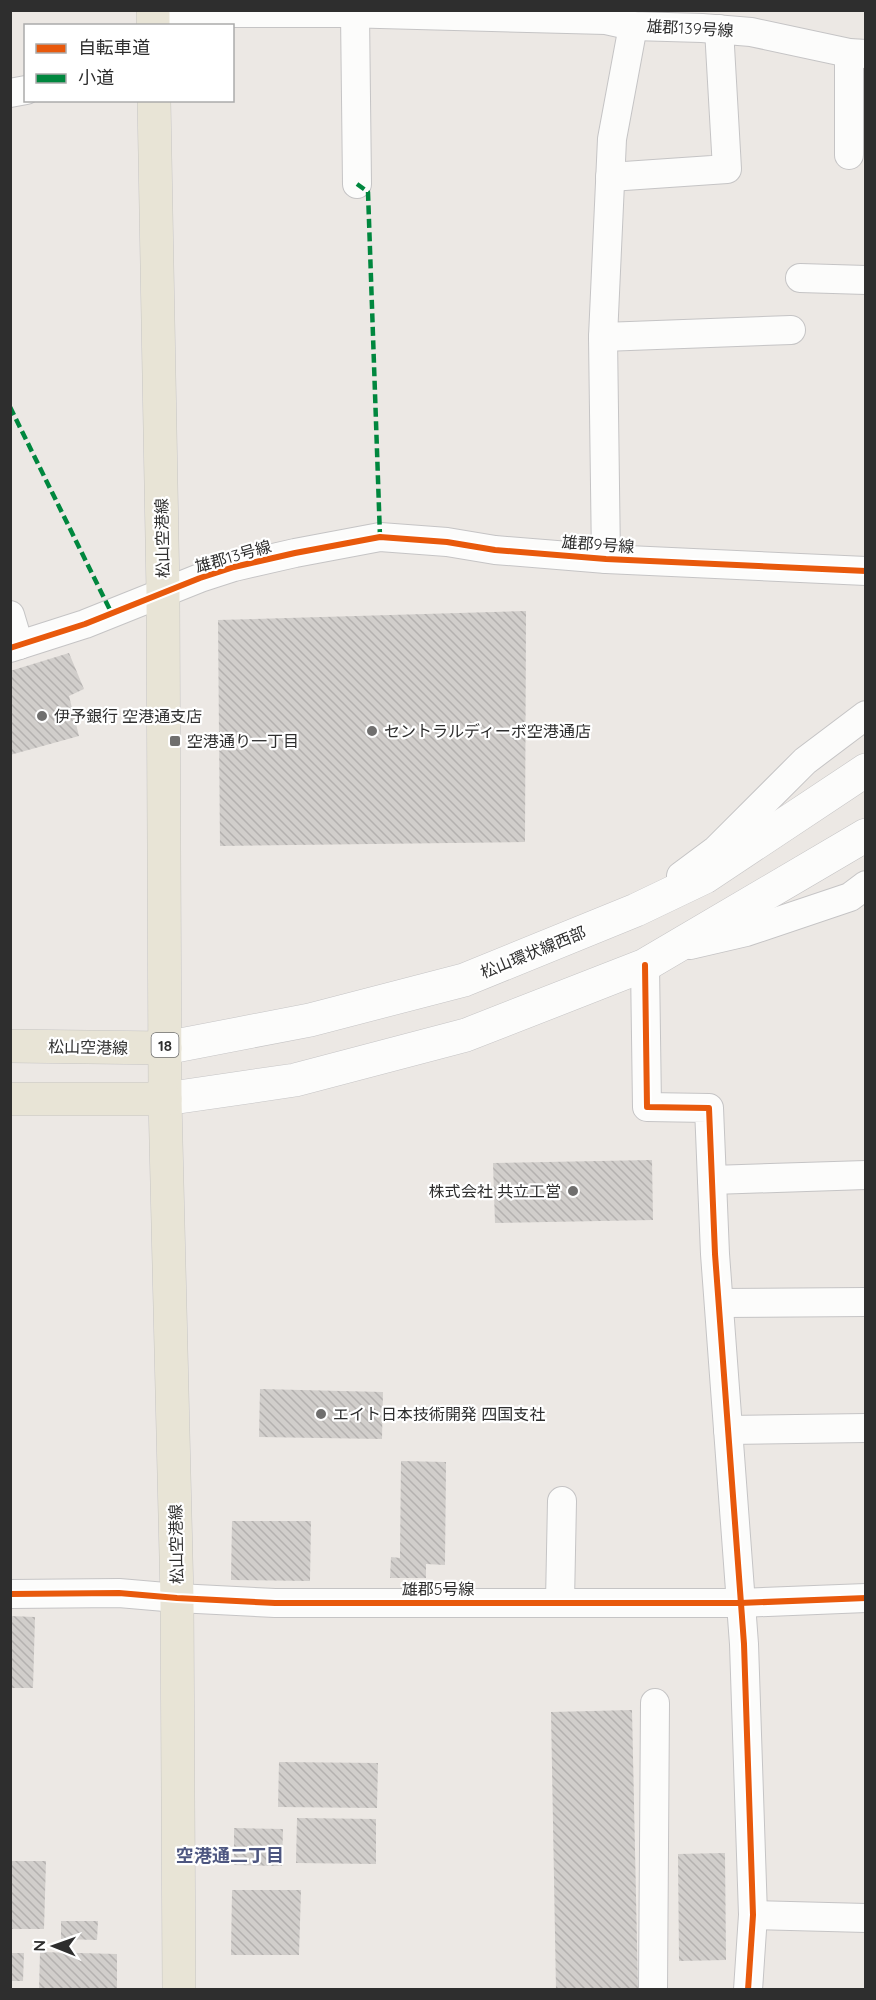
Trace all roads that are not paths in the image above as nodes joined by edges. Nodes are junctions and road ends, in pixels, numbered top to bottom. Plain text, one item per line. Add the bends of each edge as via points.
1 (347, 12) edge
2 (153, 16) edge
3 (615, 19) edge
4 (708, 22) edge
5 (857, 54) edge
6 (154, 102) edge
7 (849, 155) dead end
8 (610, 177) junction
9 (357, 184) dead end
10 (800, 278) dead end
11 (866, 280) edge
12 (791, 330) dead end
13 (603, 337) junction
14 (330, 545) joint
15 (606, 559) junction
16 (866, 571) edge
17 (163, 593) junction
18 (10, 615) edge
19 (15, 646) edge
20 (866, 715) edge
21 (866, 770) edge
22 (866, 835) edge
23 (866, 885) edge
24 (636, 910) junction
25 (674, 948) junction
26 (645, 965) junction
27 (10, 1046) edge
28 (165, 1048) junction
29 (10, 1099) edge
30 (165, 1099) junction
31 (866, 1175) edge
32 (712, 1180) junction
33 (866, 1302) edge
34 (719, 1303) junction
35 (866, 1428) edge
36 (728, 1430) junction
37 (562, 1501) dead end
38 (10, 1594) edge
39 (177, 1598) junction
40 (866, 1598) edge
41 (560, 1602) junction
42 (740, 1602) junction
43 (655, 1703) dead end
44 (753, 1915) junction
45 (866, 1918) edge
46 (179, 1989) edge
47 (653, 1989) edge
48 (748, 1989) edge

1 - 2 street, 雄郡139号線
1 - 3 street, 雄郡139号線
1 - 9 street
3 - 4 street, 雄郡139号線
3 - 8 street
4 - 5 street, 雄郡139号線
4 - 8 street via 727,168
5 - 7 street
6 - 17 main road, 松山空港線 / 18
8 - 13 street
10 - 11 street
12 - 13 street
13 - 15 street
14 - 15 street, 雄郡9号線 via 380,537
14 - 17 street, 雄郡13号線 via 234,567
15 - 16 street, 雄郡9号線
17 - 19 street, 雄郡13号線
17 - 28 main road, 松山空港線 / 18
18 - 19 street
20 - 24 street via 805,761 716,850
21 - 24 street, 松山環状線西部 via 705,877
22 - 25 street
23 - 25 street via 850,897 746,932
24 - 28 street, 松山環状線西部 via 464,980 310,1020
25 - 26 street
26 - 30 street via 466,1035 295,1080
26 - 32 street via 647,1107 709,1108
27 - 28 main road, 松山空港線 / 18
28 - 30 main road, 松山空港線 / 18
29 - 30 main road
30 - 39 main road, 松山空港線 / 18
31 - 32 street
32 - 34 street
33 - 34 street
34 - 36 street
35 - 36 street
36 - 42 street
37 - 41 street
38 - 39 street, 雄郡5号線 via 119,1593
39 - 41 street, 雄郡5号線 via 275,1603
39 - 46 main road, 松山空港線 / 18
40 - 42 street, 雄郡5号線
41 - 42 street, 雄郡5号線
42 - 44 street
43 - 47 street
44 - 45 street
44 - 48 street

